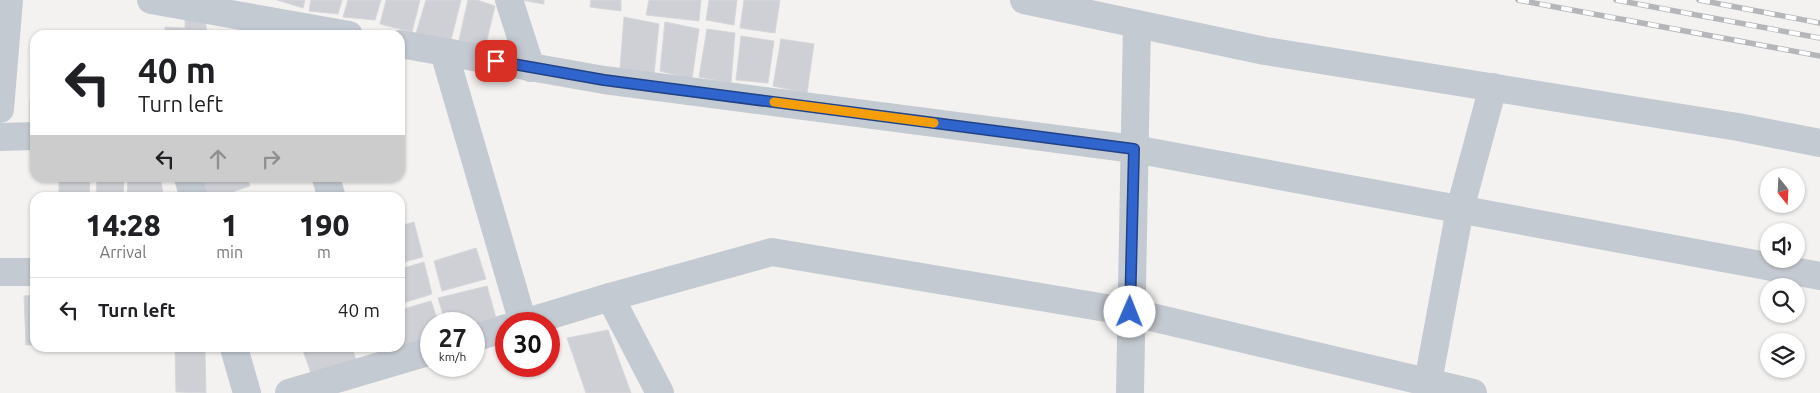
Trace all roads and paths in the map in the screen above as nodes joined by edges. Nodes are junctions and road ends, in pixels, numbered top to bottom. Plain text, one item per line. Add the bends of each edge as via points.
1 (9, 0) edge
2 (151, 0) edge
3 (509, 0) edge
4 (1024, 0) edge
5 (1137, 24) junction
6 (282, 29) edge
7 (405, 45) edge
8 (444, 52) junction
9 (532, 68) junction
10 (1493, 87) junction
11 (0, 109) edge
12 (30, 136) edge
13 (0, 137) edge
14 (1820, 143) edge
15 (1134, 149) junction
16 (1460, 209) junction
17 (0, 272) edge
18 (30, 272) edge
19 (1820, 276) edge
20 (610, 297) junction
21 (519, 312) edge
22 (559, 312) edge
23 (1130, 312) junction
24 (420, 351) edge
25 (235, 352) edge
26 (379, 356) edge
27 (1428, 382) junction
28 (246, 393) edge
29 (289, 393) edge
30 (660, 393) edge
31 (1130, 393) edge
32 (1473, 393) edge

1 - 11 street
2 - 6 street
3 - 9 street
4 - 5 street
5 - 10 street via 1265,51
5 - 15 street
7 - 8 street
8 - 9 street
8 - 21 street
9 - 15 street
10 - 14 street
10 - 16 street
12 - 13 street
15 - 16 street
15 - 23 street
16 - 19 street
16 - 27 street
17 - 18 street
20 - 22 street
20 - 23 street via 772,252
20 - 30 street
23 - 27 street
23 - 31 street
24 - 26 street
25 - 28 street
26 - 29 street
27 - 32 street

